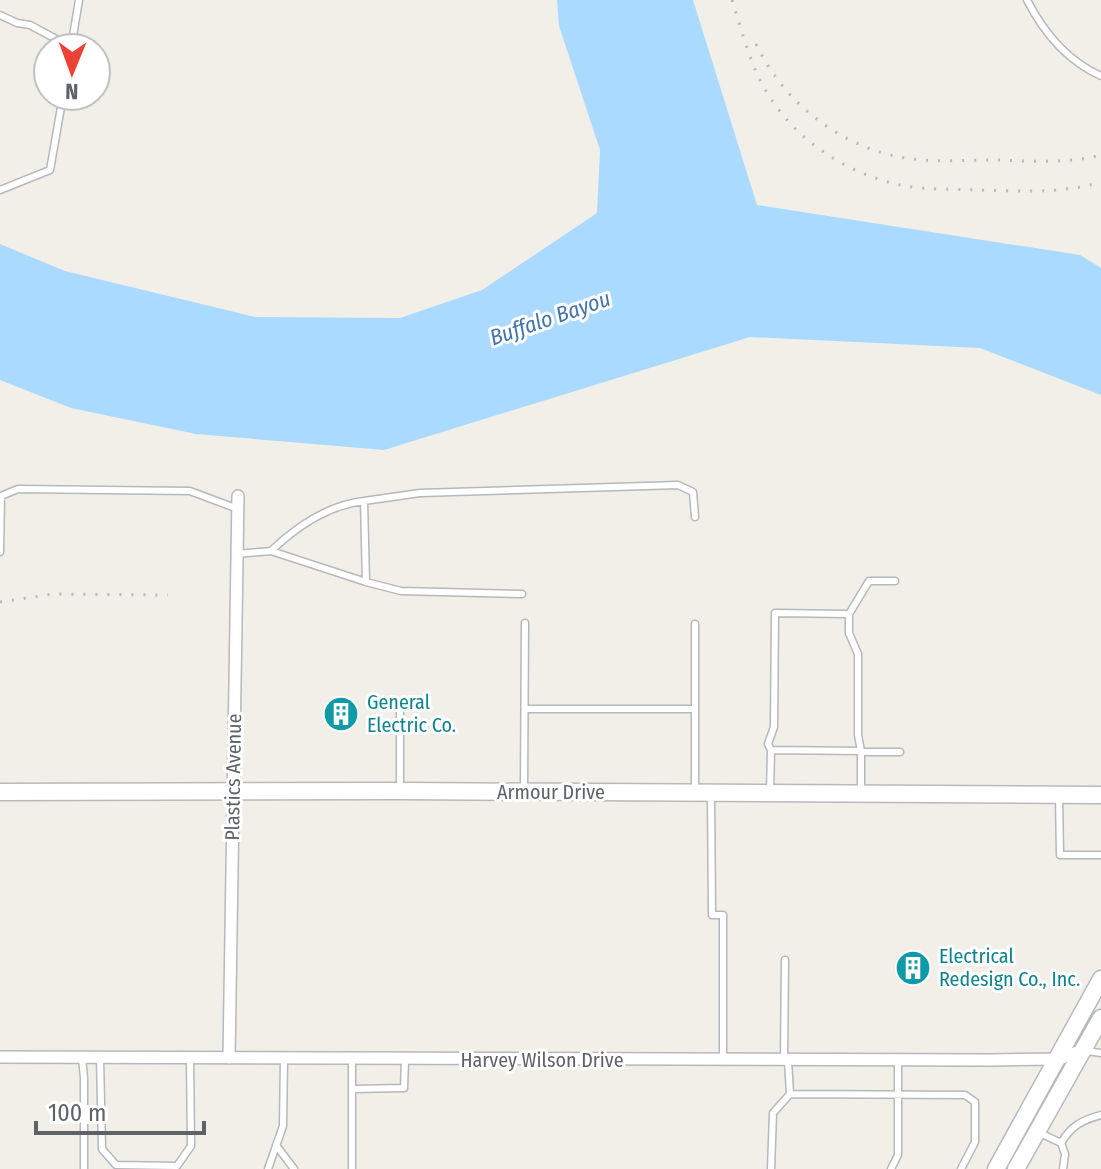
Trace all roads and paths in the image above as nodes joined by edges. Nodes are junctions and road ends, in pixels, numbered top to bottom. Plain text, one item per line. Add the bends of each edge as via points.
1 (79, 0) edge
2 (1027, 0) edge
3 (0, 15) edge
4 (42, 32) edge
5 (74, 32) edge
6 (1101, 76) edge
7 (60, 112) edge
8 (0, 190) edge
9 (238, 496) dead end
10 (364, 501) junction
11 (238, 509) junction
12 (695, 517) dead end
13 (271, 551) junction
14 (0, 552) edge
15 (237, 554) junction
16 (895, 581) dead end
17 (366, 582) junction
18 (522, 594) dead end
19 (849, 614) junction
20 (525, 623) dead end
21 (695, 624) dead end
22 (400, 702) dead end
23 (525, 709) junction
24 (695, 709) junction
25 (771, 750) junction
26 (861, 752) junction
27 (900, 752) dead end
28 (400, 791) junction
29 (0, 792) edge
30 (233, 792) junction
31 (524, 792) junction
32 (703, 793) junction
33 (770, 793) junction
34 (861, 794) junction
35 (1101, 795) edge
36 (1059, 796) junction
37 (1101, 855) edge
38 (785, 960) dead end
39 (1101, 979) edge
40 (1101, 1018) edge
41 (1083, 1050) junction
42 (1101, 1053) edge
43 (0, 1057) edge
44 (82, 1058) junction
45 (100, 1058) junction
46 (229, 1058) junction
47 (190, 1059) junction
48 (284, 1059) junction
49 (352, 1059) junction
50 (1059, 1059) junction
51 (405, 1060) junction
52 (723, 1060) junction
53 (786, 1060) junction
54 (898, 1060) junction
55 (352, 1089) junction
56 (790, 1094) junction
57 (898, 1094) junction
58 (1101, 1115) edge
59 (1037, 1132) junction
60 (1061, 1143) junction
61 (276, 1145) junction
62 (84, 1169) edge
63 (268, 1169) edge
64 (294, 1169) edge
65 (352, 1169) edge
66 (771, 1169) edge
67 (891, 1169) edge
68 (961, 1169) edge
69 (996, 1169) edge
70 (1016, 1169) edge
71 (1063, 1169) edge

1 - 5 lane
2 - 6 lane via 1068,56
3 - 4 lane
7 - 8 lane via 50,170
9 - 11 street, Plastics Avenue
10 - 12 lane via 420,493 678,485 693,492
10 - 13 lane via 342,504
10 - 17 lane
11 - 14 lane via 190,491 18,489 1,496
11 - 15 street, Plastics Avenue
13 - 15 lane
13 - 17 lane
15 - 30 street, Plastics Avenue
16 - 19 lane via 869,581
17 - 18 lane via 401,591
19 - 25 lane via 775,613
19 - 26 lane via 849,633 858,654
20 - 23 lane
21 - 24 lane
22 - 28 lane
23 - 24 lane
23 - 31 lane
24 - 32 lane
25 - 26 lane
25 - 33 lane
26 - 27 lane
26 - 34 lane
28 - 30 street, Armour Drive
28 - 31 street, Armour Drive
29 - 30 street, Armour Drive
30 - 46 street, Plastics Avenue
31 - 32 street, Armour Drive
32 - 33 street, Armour Drive
32 - 52 lane via 712,915 723,915
33 - 34 street, Armour Drive
34 - 36 street, Armour Drive
35 - 36 street, Armour Drive
36 - 37 lane via 1060,855
38 - 53 lane
39 - 50 street
40 - 41 street
41 - 42 lane
41 - 50 street, Harvey Wilson Drive
41 - 59 street
43 - 44 street, Harvey Wilson Drive
44 - 45 street, Harvey Wilson Drive
44 - 62 lane
45 - 47 street, Harvey Wilson Drive
45 - 47 lane via 102,1149 116,1165 177,1166 191,1146
46 - 47 street, Harvey Wilson Drive
46 - 48 street, Harvey Wilson Drive
48 - 49 street, Harvey Wilson Drive
48 - 61 lane via 283,1126
49 - 51 street, Harvey Wilson Drive
49 - 55 lane
50 - 54 street, Harvey Wilson Drive
50 - 69 street
51 - 52 street, Harvey Wilson Drive
51 - 55 lane via 404,1088
52 - 53 street, Harvey Wilson Drive
53 - 54 street, Harvey Wilson Drive
53 - 56 lane
54 - 57 lane
55 - 65 lane
56 - 57 lane
56 - 66 lane via 773,1113
57 - 67 lane via 898,1155
57 - 68 lane via 965,1095 975,1102 975,1142
58 - 60 lane via 1078,1123
59 - 60 lane
59 - 70 street
60 - 71 lane
61 - 63 lane
61 - 64 lane

